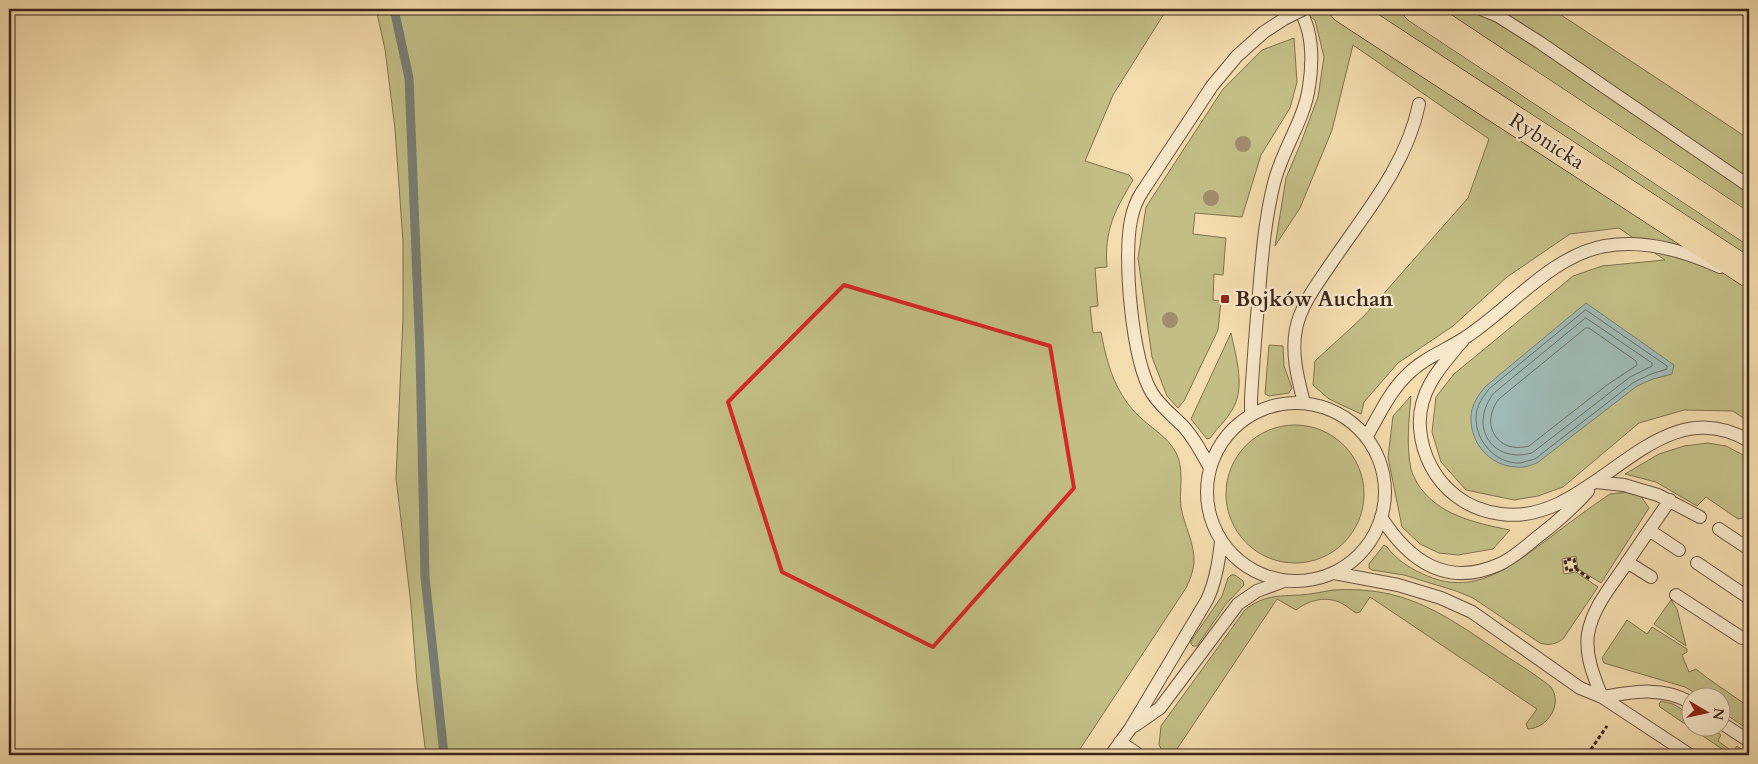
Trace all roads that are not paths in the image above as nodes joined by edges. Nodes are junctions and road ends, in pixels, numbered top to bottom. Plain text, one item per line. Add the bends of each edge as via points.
1 (1300, 9) edge
2 (1304, 9) edge
3 (1344, 9) edge
4 (1417, 9) edge
5 (1481, 9) edge
6 (1419, 104) dead end
7 (1749, 186) edge
8 (1749, 229) edge
9 (1749, 273) edge
10 (1749, 281) edge
11 (1464, 339) junction
12 (1304, 403) junction
13 (1251, 415) junction
14 (1367, 436) junction
15 (1749, 441) edge
16 (1210, 468) junction
17 (1596, 482) junction
18 (1670, 500) junction
19 (1381, 517) junction
20 (1700, 517) dead end
21 (1719, 529) dead end
22 (1649, 530) junction
23 (1221, 541) junction
24 (1749, 548) edge
25 (1679, 550) dead end
26 (1627, 562) junction
27 (1698, 563) dead end
28 (1334, 573) junction
29 (1651, 578) dead end
30 (1284, 581) junction
31 (1676, 594) dead end
32 (1749, 598) edge
33 (1742, 638) dead end
34 (1602, 697) junction
35 (1680, 698) edge
36 (1130, 729) junction
37 (1730, 729) edge
38 (1749, 741) edge
39 (1120, 742) junction
40 (1111, 755) edge
41 (1139, 755) edge
42 (1690, 755) edge

1 - 13 lane via 1309,35 1309,86 1303,110 1276,174 1269,207 1260,282
2 - 16 lane, bridge via 1264,32 1237,56 1212,86 1137,200 1130,221 1128,259 1140,366 1157,401 1184,427
3 - 9 main road, Rybnicka
4 - 8 main road, Rybnicka
5 - 7 lane via 1538,42
6 - 12 lane via 1411,137 1393,171 1302,309 1294,351
10 - 11 lane via 1707,261 1668,249 1606,246 1561,264
11 - 14 lane via 1425,360 1408,374 1391,393
11 - 17 lane via 1434,375 1421,410 1420,432 1425,453 1430,466 1447,489 1476,508 1520,515 1551,508
12 - 13 lane via 1277,405
12 - 14 lane via 1330,410
13 - 16 lane via 1233,429 1219,447
14 - 19 lane via 1384,479
15 - 17 lane via 1719,429 1686,429 1640,450
16 - 23 lane via 1206,493 1210,518
17 - 18 lane via 1624,485
17 - 19 lane via 1572,510 1517,554 1501,563 1472,571 1451,571 1422,562 1397,540
18 - 20 lane
18 - 22 lane
19 - 28 lane via 1371,540 1355,559
21 - 24 lane
22 - 25 lane
22 - 26 lane
23 - 30 lane via 1237,560 1259,574
23 - 36 lane via 1218,567 1208,600
26 - 29 lane
26 - 34 lane via 1597,607 1588,636 1591,670
27 - 32 lane
28 - 30 lane via 1309,581
28 - 34 lane via 1398,585 1455,604 1472,612 1580,688
30 - 36 lane via 1257,591 1238,604 1160,708
31 - 33 lane
34 - 35 lane via 1649,690
34 - 42 lane
36 - 39 lane
37 - 38 lane
39 - 40 lane
39 - 41 lane

